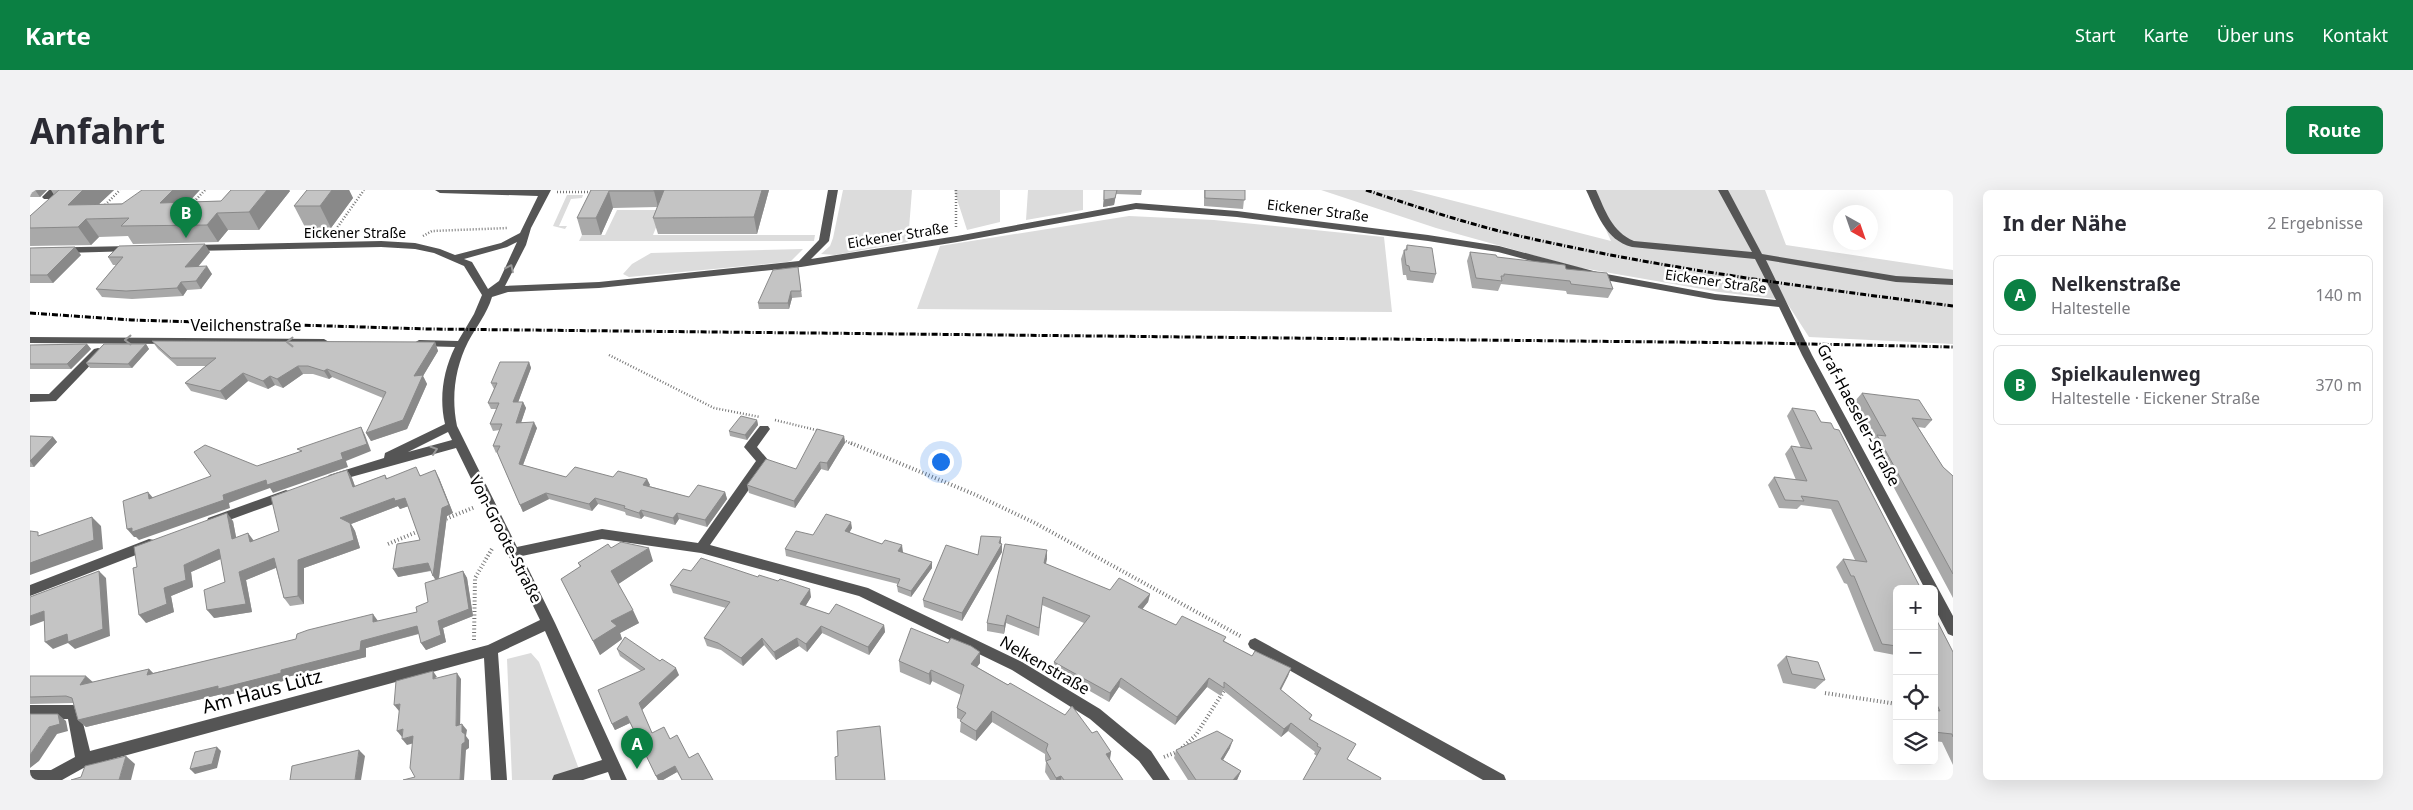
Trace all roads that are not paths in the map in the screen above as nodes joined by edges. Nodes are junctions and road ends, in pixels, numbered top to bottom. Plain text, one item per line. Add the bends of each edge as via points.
1 (440, 190) edge
2 (833, 190) edge
3 (1591, 190) edge
4 (1723, 190) edge
5 (546, 191) edge
6 (524, 231) junction
7 (183, 248) edge
8 (143, 249) edge
9 (30, 252) edge
10 (1759, 256) junction
11 (456, 258) junction
12 (801, 264) junction
13 (1953, 282) edge
14 (487, 295) junction
15 (1783, 304) junction
16 (30, 340) edge
17 (108, 340) junction
18 (331, 342) edge
19 (407, 343) edge
20 (462, 344) junction
21 (30, 398) edge
22 (763, 423) road end
23 (451, 426) junction
24 (458, 443) junction
25 (376, 463) junction
26 (321, 482) edge
27 (303, 488) edge
28 (202, 525) edge
29 (166, 538) edge
30 (701, 548) junction
31 (514, 553) junction
32 (1930, 585) edge
33 (30, 591) edge
34 (1938, 602) edge
35 (548, 624) junction
36 (1953, 630) edge
37 (1255, 644) road end
38 (491, 650) junction
39 (30, 712) edge
40 (84, 760) junction
41 (611, 764) junction
42 (30, 777) edge
43 (48, 779) edge
44 (499, 780) edge
45 (560, 780) edge
46 (619, 780) edge
47 (1162, 780) edge
48 (1498, 780) edge

1 - 5 street
2 - 12 street via 824,241
3 - 10 street via 1610,228 1620,240 1642,246
4 - 10 street, Graf-Haeseler-Straße
5 - 6 street
6 - 11 street via 504,245
14 -> 6 street via 503,283 522,245
7 - 11 street, Eickener Straße via 405,246
8 - 9 street
10 - 13 street via 1896,279
10 - 15 street, Graf-Haeseler-Straße
11 - 14 street, Eickener Straße via 468,264
12 - 14 street, Eickener Straße via 599,285 507,289
12 - 15 street, Eickener Straße via 1136,206 1428,238 1498,249 1600,276
14 - 20 street, Von-Groote-Straße via 484,307
15 - 32 street, Graf-Haeseler-Straße
16 - 17 street, Veilchenstraße
18 -> 17 street, Veilchenstraße
17 - 21 street via 52,398
19 - 20 street
20 - 23 street, Von-Groote-Straße via 451,373 447,401
22 - 30 street via 750,447 763,461
23 - 24 street, Von-Groote-Straße
23 - 25 street
25 -> 24 street
24 - 31 street, Von-Groote-Straße
25 - 26 street
27 - 28 street
29 - 33 street
30 - 31 street, Nelkenstraße via 602,534
30 - 47 street, Nelkenstraße via 863,592 1017,666 1096,714 1150,762
31 - 35 street, Von-Groote-Straße
34 - 36 street
35 - 38 street, Am Haus Lütz
35 - 41 street, Von-Groote-Straße
37 - 48 street
38 - 40 street, Am Haus Lütz
38 - 44 street
39 - 40 street via 74,712
40 - 43 street, Am Haus Lütz
41 - 45 street
41 - 46 street, Von-Groote-Straße
42 - 43 street

